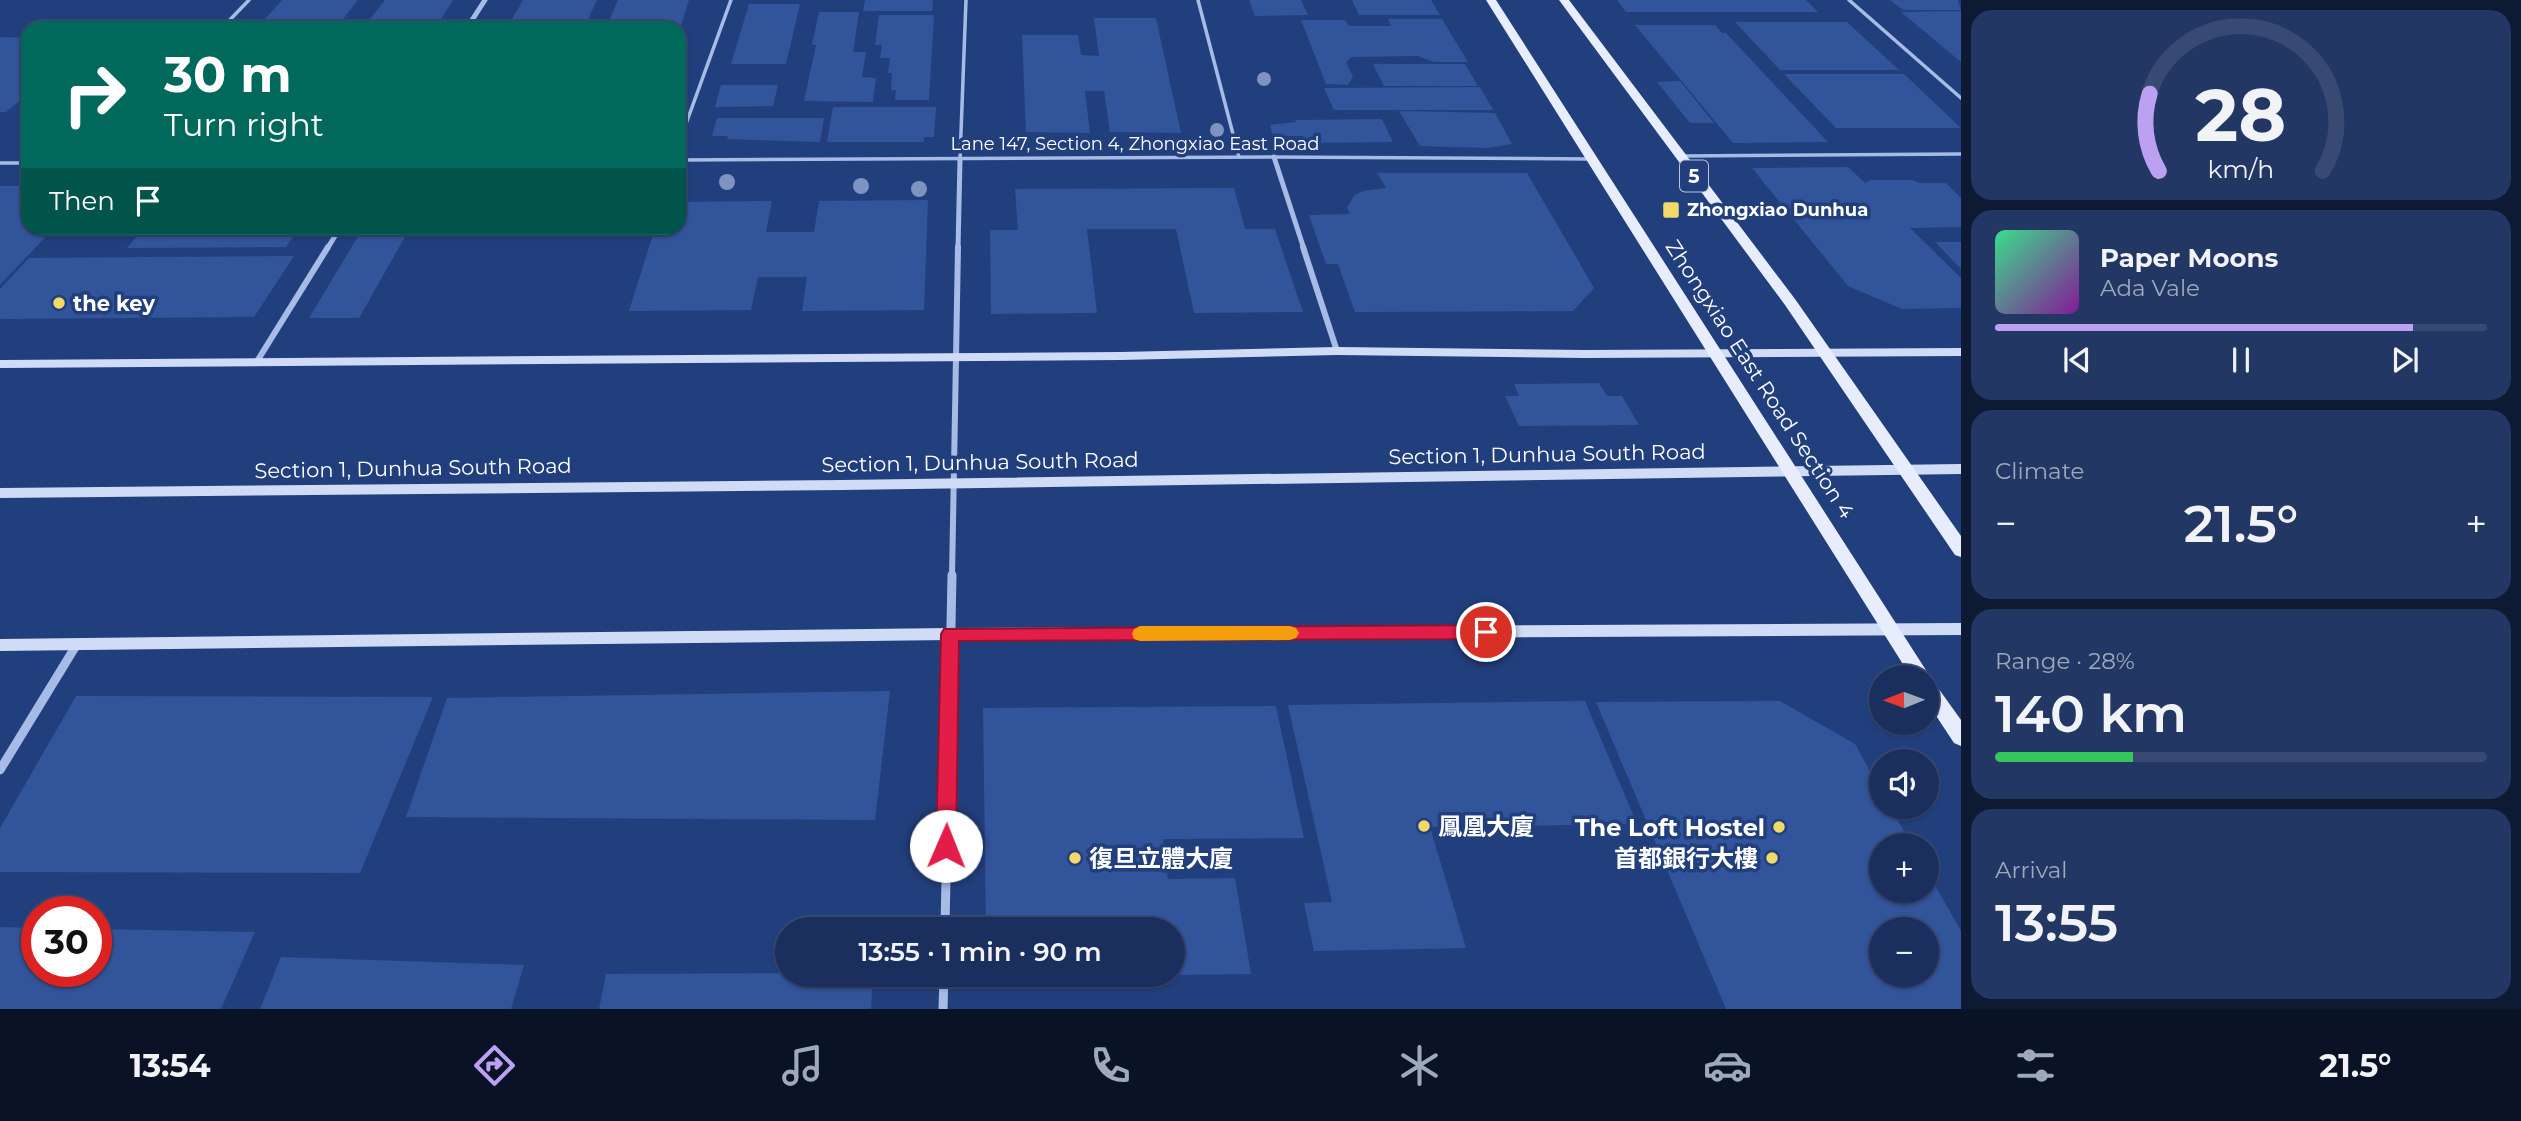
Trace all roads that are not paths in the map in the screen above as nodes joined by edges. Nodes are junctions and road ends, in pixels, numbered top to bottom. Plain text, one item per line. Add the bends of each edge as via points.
1 (249, 0) edge
2 (485, 0) edge
3 (731, 0) edge
4 (966, 0) edge
5 (1198, 0) edge
6 (1491, 0) edge
7 (1564, 0) edge
8 (1849, 0) edge
9 (229, 21) edge
10 (472, 21) edge
11 (1961, 98) edge
12 (686, 124) edge
13 (1961, 154) edge
14 (1679, 156) junction
15 (1239, 157) junction
16 (1274, 157) junction
17 (960, 159) junction
18 (1591, 159) junction
19 (686, 160) edge
20 (0, 163) edge
21 (21, 163) edge
22 (336, 235) edge
23 (1337, 351) junction
24 (1961, 352) edge
25 (1823, 353) junction
26 (1717, 354) junction
27 (956, 356) junction
28 (256, 363) junction
29 (0, 364) edge
30 (1902, 469) junction
31 (1961, 469) edge
32 (1790, 471) junction
33 (953, 484) junction
34 (0, 493) edge
35 (1961, 550) edge
36 (1961, 629) edge
37 (1891, 630) junction
38 (950, 634) junction
39 (77, 644) junction
40 (0, 645) edge
41 (1914, 665) edge
42 (1939, 703) edge
43 (1961, 737) edge
44 (0, 770) edge
45 (945, 917) edge
46 (944, 987) edge
47 (943, 1009) edge

1 - 9 lane
2 - 10 street
3 - 12 lane
4 - 17 lane
5 - 15 lane
6 - 18 main road, Zhongxiao East Road Section 4
7 - 14 main road, 5
8 - 11 lane
13 - 14 lane
14 - 25 main road, 5
15 - 16 lane, Lane 147, Section 4, Zhongxiao East Road
15 - 17 lane, Lane 147, Section 4, Zhongxiao East Road
16 - 18 lane, Lane 147, Section 4, Zhongxiao East Road
16 - 23 street
17 - 19 lane, Lane 147, Section 4, Zhongxiao East Road
17 - 27 street
18 - 26 main road, Zhongxiao East Road Section 4
20 - 21 lane
22 - 28 street
23 - 26 main road
23 - 27 main road
24 - 25 main road
25 - 26 main road
25 - 30 main road, 5
26 - 32 main road, Zhongxiao East Road Section 4
27 - 28 main road
27 - 33 street
28 - 29 main road
30 - 31 main road, Section 1, Dunhua South Road
30 - 32 main road, Section 1, Dunhua South Road
30 - 35 main road, 5
32 - 33 main road, Section 1, Dunhua South Road
32 - 37 main road, Zhongxiao East Road Section 4
33 - 34 main road, Section 1, Dunhua South Road
33 - 38 street
36 - 37 main road
37 - 38 main road
37 - 41 main road, Zhongxiao East Road Section 4
38 - 39 main road
38 - 45 street
39 - 40 main road
39 - 44 street
42 - 43 main road
46 - 47 street

